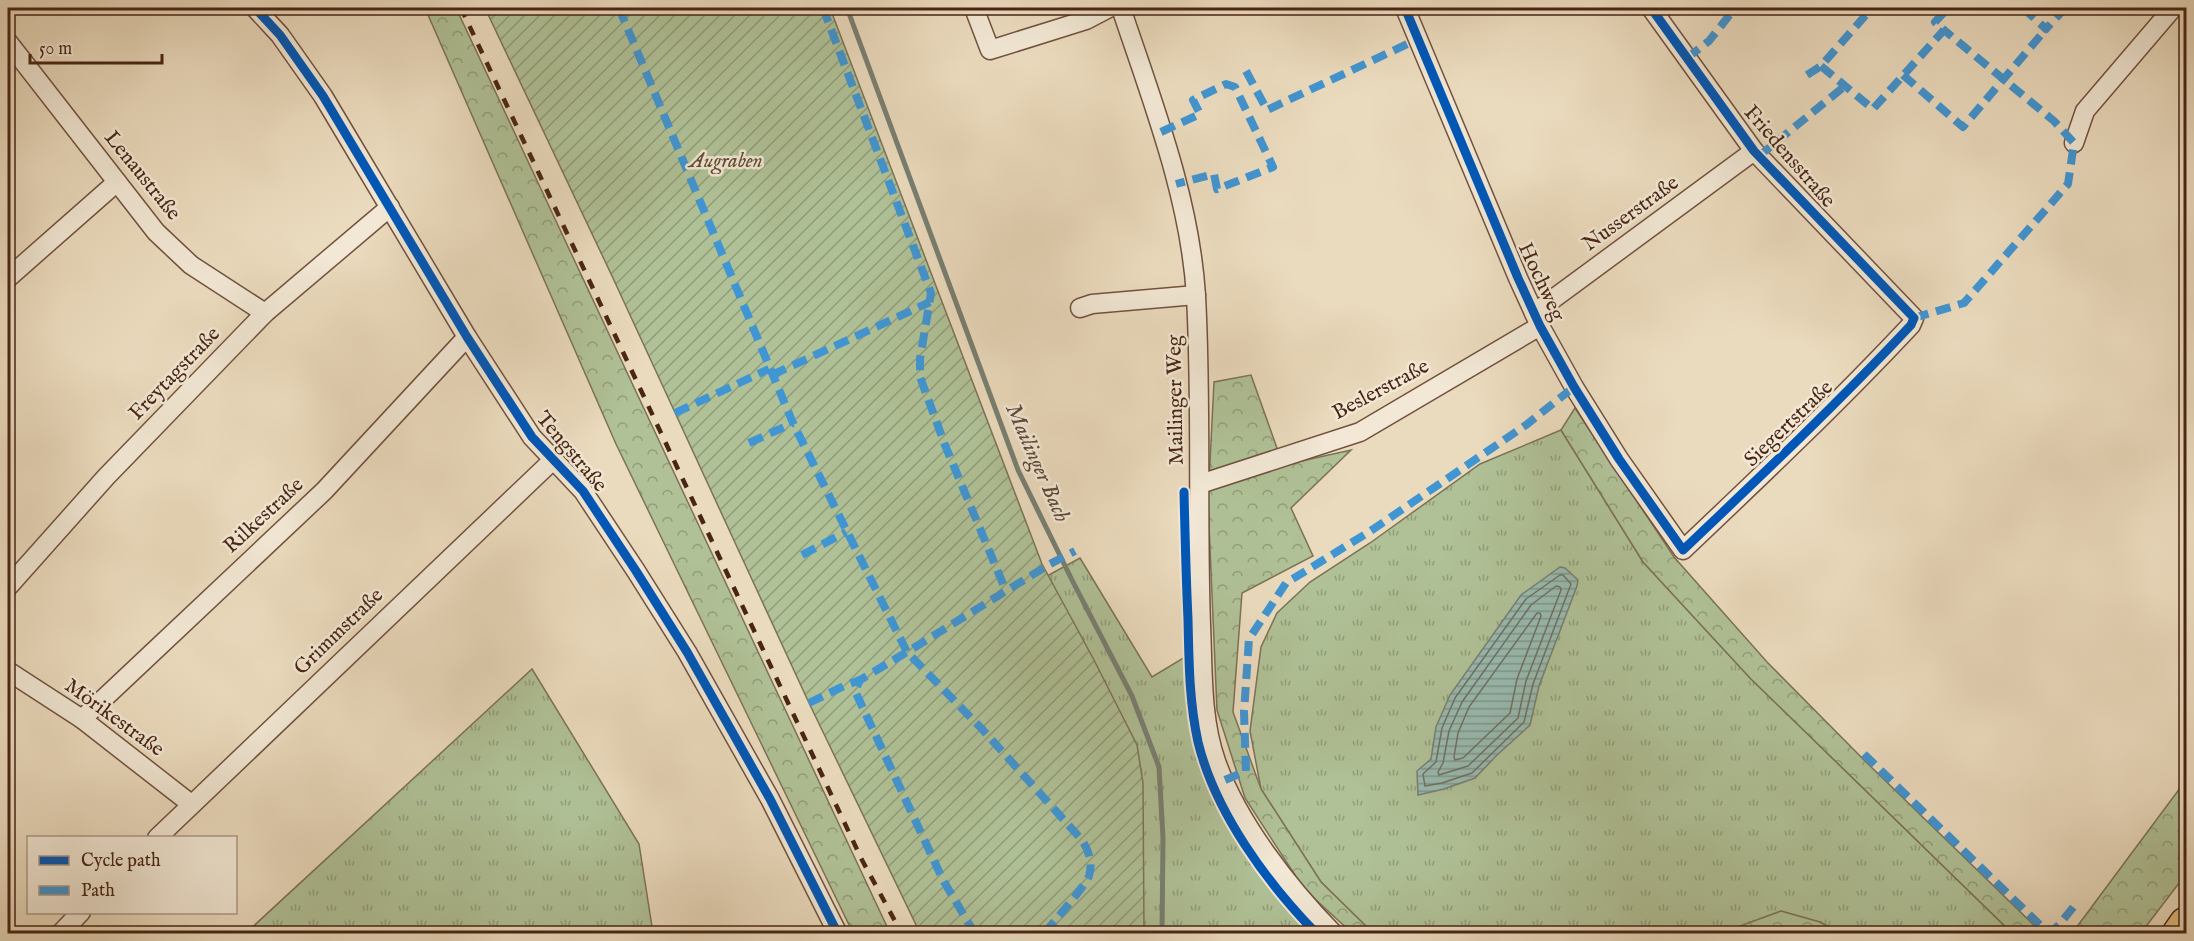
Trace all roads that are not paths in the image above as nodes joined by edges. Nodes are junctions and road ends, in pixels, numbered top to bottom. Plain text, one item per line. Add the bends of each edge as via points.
1 (255, 8) edge
2 (974, 8) edge
3 (1109, 8) edge
4 (1121, 8) edge
5 (1405, 8) edge
6 (1651, 8) edge
7 (2173, 8) edge
8 (8, 42) edge
9 (2074, 143) dead end
10 (1754, 151) junction
11 (117, 182) junction
12 (390, 207) junction
13 (8, 278) edge
14 (1196, 295) junction
15 (1080, 308) dead end
16 (265, 313) junction
17 (1914, 318) joint
18 (1537, 319) junction
19 (467, 337) junction
20 (553, 460) junction
21 (1200, 484) junction
22 (1683, 550) joint
23 (8, 587) edge
24 (8, 671) edge
25 (82, 719) junction
26 (191, 804) junction
27 (158, 836) edge
28 (79, 914) edge
29 (2187, 924) edge
30 (60, 933) edge
31 (838, 933) edge
32 (1334, 933) edge
33 (2179, 933) edge

1 - 12 street, Tengstraße via 280,35 323,96
2 - 3 street via 990,50 1086,20
4 - 14 street, Mailinger Weg via 1171,165 1189,241
5 - 18 street, Hochweg
6 - 10 street, Friedensstraße
7 - 9 street via 2085,111
8 - 11 street, Lenaustraße
10 - 17 street, Friedensstraße
10 - 18 street, Nusserstraße
11 - 13 street
11 - 16 street, Lenaustraße via 156,232 191,265
12 - 16 street, Freytagstraße
12 - 19 street, Tengstraße
14 - 15 street
14 - 21 street, Mailinger Weg
16 - 23 street, Freytagstraße via 106,477
17 - 22 street, Siegertstraße via 1834,406
18 - 21 street, Beslerstraße via 1360,432
18 - 22 street, Hochweg via 1574,387
19 - 20 street, Tengstraße via 532,437
19 - 25 street, Rilkestraße via 324,491
20 - 26 street, Grimmstraße
20 - 31 street, Tengstraße via 583,491 687,652 770,799
21 - 32 street, Mailinger Weg via 1204,704 1215,760 1269,858
24 - 25 street, Mörikestraße
25 - 26 street, Mörikestraße
26 - 27 street, Grimmstraße
28 - 30 street
29 - 33 highway

